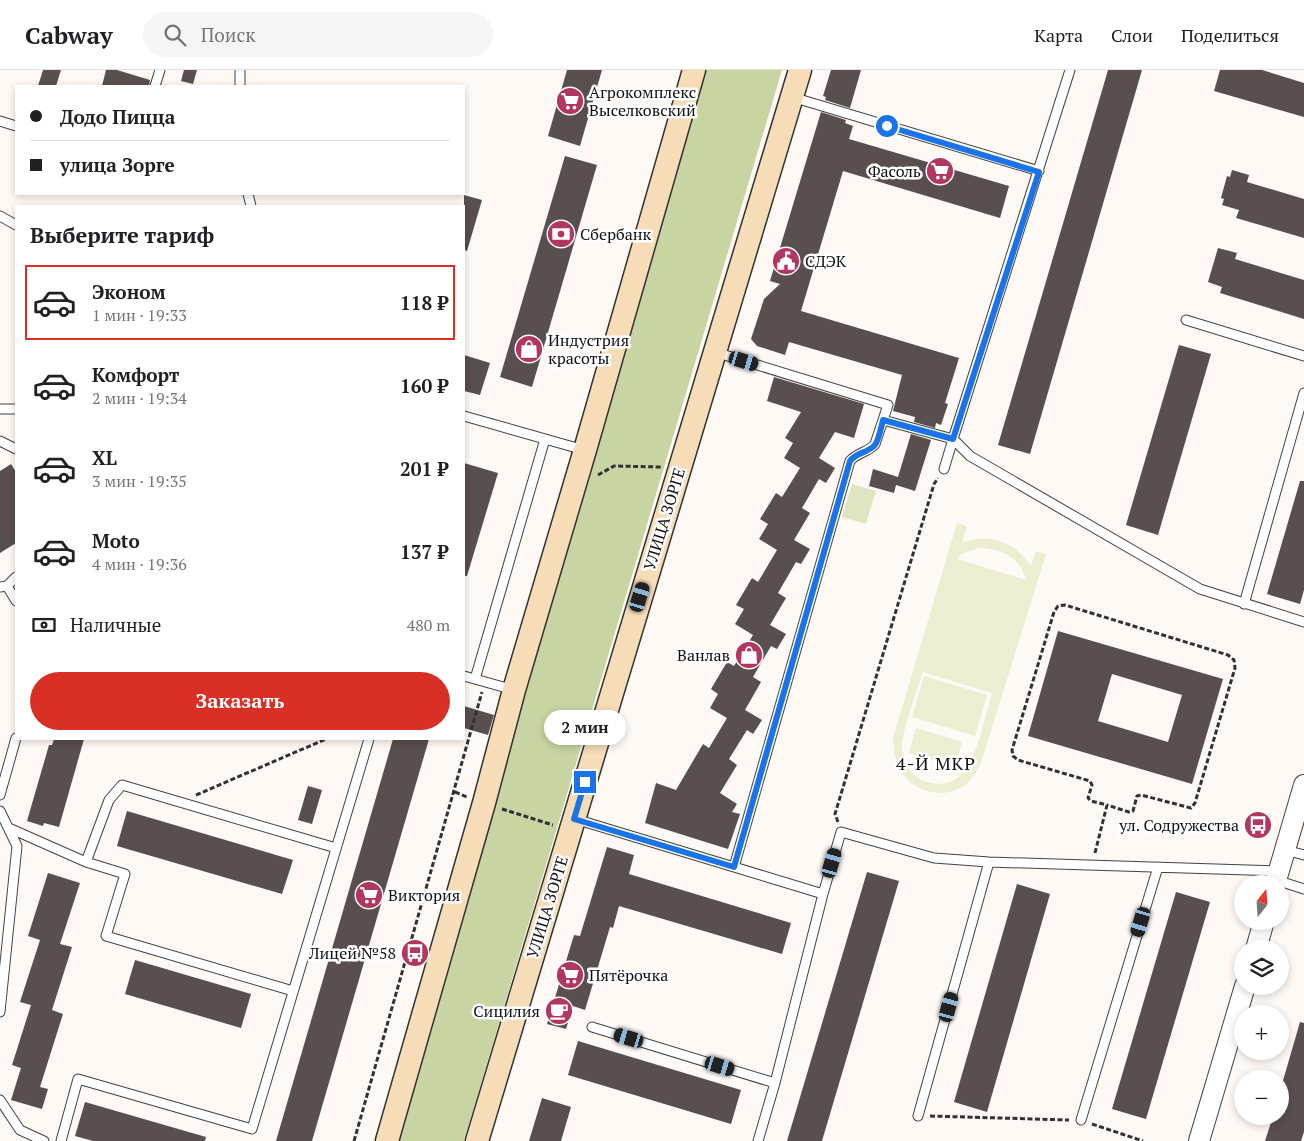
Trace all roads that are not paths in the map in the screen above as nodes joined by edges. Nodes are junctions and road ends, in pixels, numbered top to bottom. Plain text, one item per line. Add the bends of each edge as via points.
1 (160, 70) edge
2 (240, 70) edge
3 (694, 70) edge
4 (800, 70) edge
5 (1070, 70) edge
6 (155, 85) edge
7 (240, 85) edge
8 (792, 97) junction
9 (0, 121) edge
10 (15, 126) edge
11 (1039, 172) junction
12 (0, 216) edge
13 (15, 224) edge
14 (1186, 320) dead end
15 (715, 352) junction
16 (1304, 356) edge
17 (1304, 393) edge
18 (15, 408) edge
19 (0, 409) edge
20 (465, 416) edge
21 (883, 420) junction
22 (545, 439) junction
23 (953, 439) junction
24 (0, 441) edge
25 (15, 448) edge
26 (582, 461) junction
27 (944, 469) road end
28 (15, 578) edge
29 (4, 587) edge
30 (15, 600) edge
31 (1244, 604) junction
32 (1304, 622) edge
33 (465, 676) edge
34 (475, 679) junction
35 (514, 690) junction
36 (15, 740) edge
37 (369, 740) edge
38 (1304, 785) edge
39 (0, 795) edge
40 (0, 811) edge
41 (572, 825) junction
42 (9, 828) junction
43 (336, 848) junction
44 (1294, 852) edge
45 (86, 862) junction
46 (989, 862) junction
47 (734, 867) junction
48 (1158, 867) junction
49 (1244, 875) edge
50 (1278, 875) edge
51 (1289, 883) edge
52 (1304, 889) edge
53 (823, 894) junction
54 (293, 992) junction
55 (1242, 995) edge
56 (0, 1012) edge
57 (592, 1027) dead end
58 (775, 1083) junction
59 (0, 1100) edge
60 (918, 1116) road end
61 (1082, 1120) road end
62 (40, 1141) edge
63 (61, 1141) edge
64 (387, 1141) edge
65 (477, 1141) edge
66 (758, 1141) edge
67 (1199, 1141) edge

1 - 6 lane
2 - 7 lane
3 - 26 main road
4 - 8 main road, УЛИЦА ЗОРГЕ
5 - 11 lane
8 - 11 lane
8 - 15 main road, УЛИЦА ЗОРГЕ
9 - 10 lane
11 - 23 lane
12 - 13 lane
14 - 16 lane
15 - 21 lane via 888,405
15 - 41 main road, УЛИЦА ЗОРГЕ
17 - 31 lane
18 - 19 lane
20 - 22 lane
21 - 23 lane
21 - 47 lane via 876,444 850,461
22 - 26 lane
22 - 34 lane
23 - 27 lane
23 - 31 lane via 970,456 1200,589
24 - 25 lane
26 - 35 main road
28 - 29 lane
29 - 30 lane
31 - 32 lane
33 - 34 lane
34 - 35 lane
35 - 64 main road
36 - 39 lane
37 - 43 lane
38 - 44 street
40 - 42 lane
41 - 47 lane
41 - 65 main road, УЛИЦА ЗОРГЕ
42 - 45 lane
42 - 56 lane via 17,846
43 - 45 lane via 122,785 109,800
43 - 54 lane
44 - 50 street
45 - 54 lane via 125,874 106,936
46 - 48 lane
46 - 53 lane via 934,858 841,832
46 - 60 lane
47 - 53 lane
48 - 49 lane
48 - 61 lane
51 - 52 lane
53 - 58 lane
54 - 63 lane via 252,1129 78,1079
55 - 67 street
57 - 58 lane
58 - 66 lane
59 - 62 lane via 20,1130

